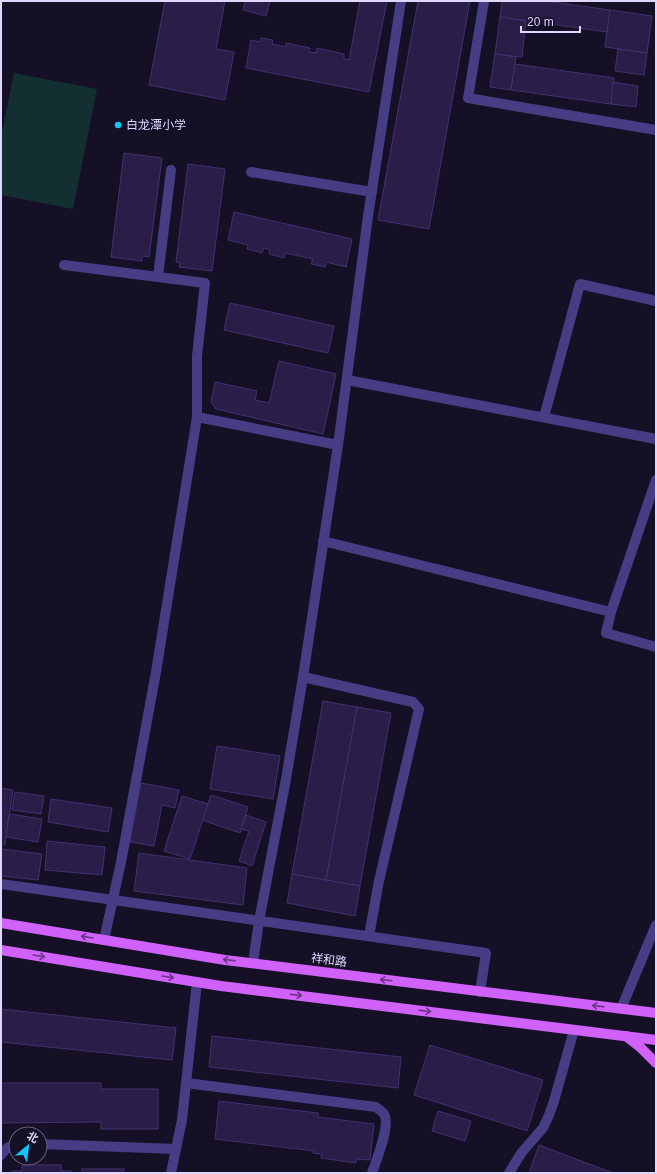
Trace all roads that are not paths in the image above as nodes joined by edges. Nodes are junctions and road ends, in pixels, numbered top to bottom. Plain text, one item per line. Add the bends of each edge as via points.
1 (401, 1) edge
2 (484, 1) edge
3 (656, 130) edge
4 (171, 170) dead end
5 (251, 172) dead end
6 (372, 192) junction
7 (64, 265) dead end
8 (158, 277) junction
9 (656, 301) edge
10 (347, 380) junction
11 (197, 417) junction
12 (544, 417) junction
13 (656, 439) edge
14 (338, 445) junction
15 (656, 480) edge
16 (323, 541) junction
17 (611, 612) junction
18 (656, 647) edge
19 (303, 677) junction
20 (1, 884) edge
21 (112, 900) junction
22 (260, 921) junction
23 (1, 923) edge
24 (656, 925) edge
25 (369, 936) junction
26 (104, 940) junction
27 (1, 950) edge
28 (253, 963) junction
29 (197, 982) junction
30 (480, 992) junction
31 (621, 1009) junction
32 (654, 1012) edge
33 (574, 1030) junction
34 (626, 1036) junction
35 (656, 1040) edge
36 (656, 1063) edge
37 (186, 1083) junction
38 (48, 1144) edge
39 (8, 1147) edge
40 (176, 1149) junction
41 (1, 1155) edge
42 (171, 1173) edge
43 (372, 1173) edge
44 (509, 1173) edge

1 - 6 street
2 - 3 street via 468,98
4 - 8 street
5 - 6 street
6 - 10 street
7 - 8 street
8 - 11 street via 205,283 197,356
9 - 12 street via 580,284
10 - 12 street
10 - 14 street
11 - 14 street
11 - 21 street via 156,672
12 - 13 street
14 - 16 street
15 - 17 street
16 - 17 street
16 - 19 street
17 - 18 street via 606,633
19 - 22 street
19 - 25 street via 413,702 419,709 379,880
20 - 21 street
21 - 22 street
21 - 26 street
22 - 25 street
22 - 28 street
26 -> 23 main road, 祥和路
24 - 31 street
25 - 30 street via 486,953
28 -> 26 main road, 祥和路
27 -> 29 main road
30 -> 28 main road, 祥和路
29 -> 33 main road
29 - 37 street
31 -> 30 main road, 祥和路
31 - 32 main road, 祥和路
33 - 34 main road
33 - 44 street via 549,1115 543,1128 522,1152
34 - 35 main road
34 - 36 main road
37 - 40 street
37 - 43 street via 376,1107 384,1114 386,1122
38 - 40 street
39 - 41 street
40 - 42 street

